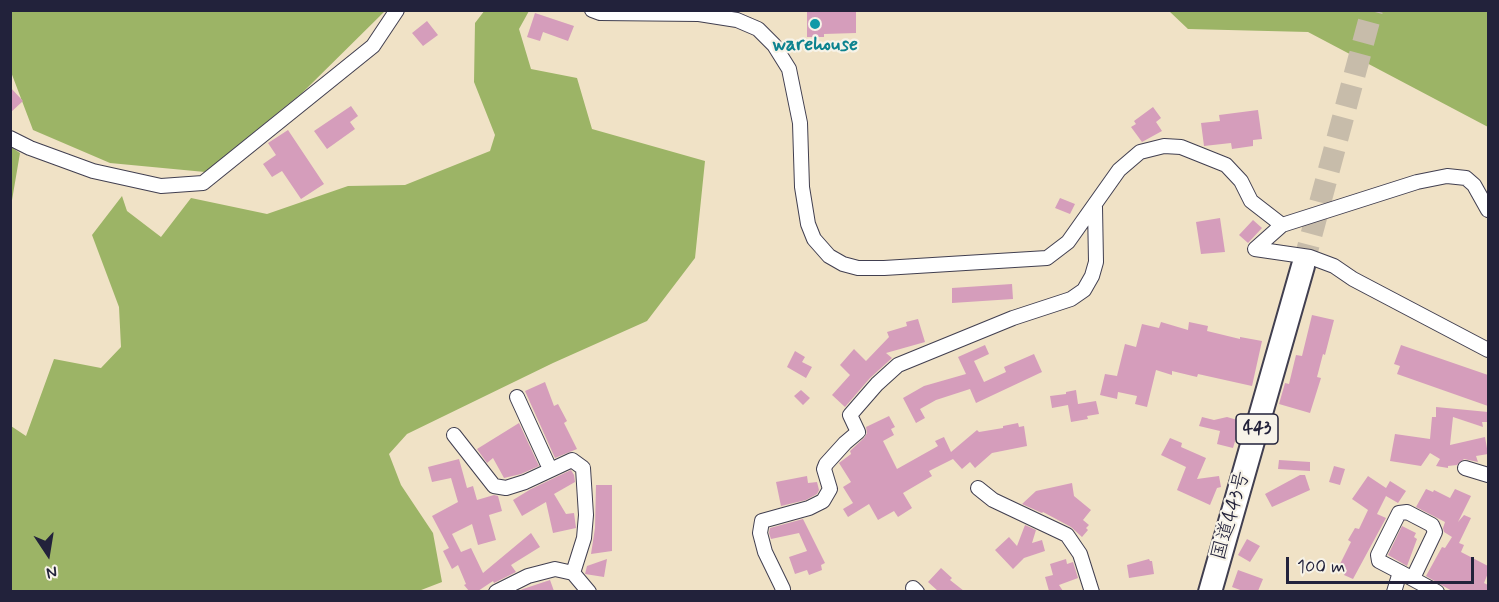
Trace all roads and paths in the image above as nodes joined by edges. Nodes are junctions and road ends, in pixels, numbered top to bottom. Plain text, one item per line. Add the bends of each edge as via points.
1 (397, 10) edge
2 (592, 10) edge
3 (10, 138) edge
4 (1095, 207) junction
5 (1488, 210) edge
6 (1282, 225) junction
7 (1303, 267) tunnel mouth
8 (1488, 350) edge
9 (516, 397) dead end
10 (454, 435) dead end
11 (1465, 468) dead end
12 (550, 469) junction
13 (1488, 475) edge
14 (978, 488) dead end
15 (573, 573) junction
16 (1407, 575) junction
17 (496, 591) edge
18 (589, 591) edge
19 (782, 591) edge
20 (1092, 591) edge
21 (1210, 591) edge
22 (1394, 591) edge
23 (1437, 591) edge

1 - 3 street via 373,46 203,183 161,186 93,171
2 - 4 street via 699,14 737,20 758,29 774,45 789,69 800,123 802,188 808,224 814,239 843,264 884,268 1047,258 1068,242
4 - 6 street via 1119,170 1140,152 1164,146 1181,147 1226,165 1241,181 1251,201
4 - 19 street via 1095,262 1084,290 1071,299 898,365 850,415 858,432 826,464 830,489 823,501 762,521 760,533 765,552
5 - 6 street via 1466,178 1447,176
6 - 8 street via 1255,249 1310,257 1334,266
7 - 21 highway, 国道443号 / 443
9 - 12 street
10 - 12 street via 494,486 506,488
11 - 13 street
12 - 15 street via 572,460 583,468 584,538
14 - 20 street via 993,500 1067,536 1080,554
15 - 17 street via 555,569
15 - 18 street
16 - 16 street via 1379,561 1378,555 1399,513 1407,512 1432,525 1435,532
16 - 22 street
16 - 23 street

